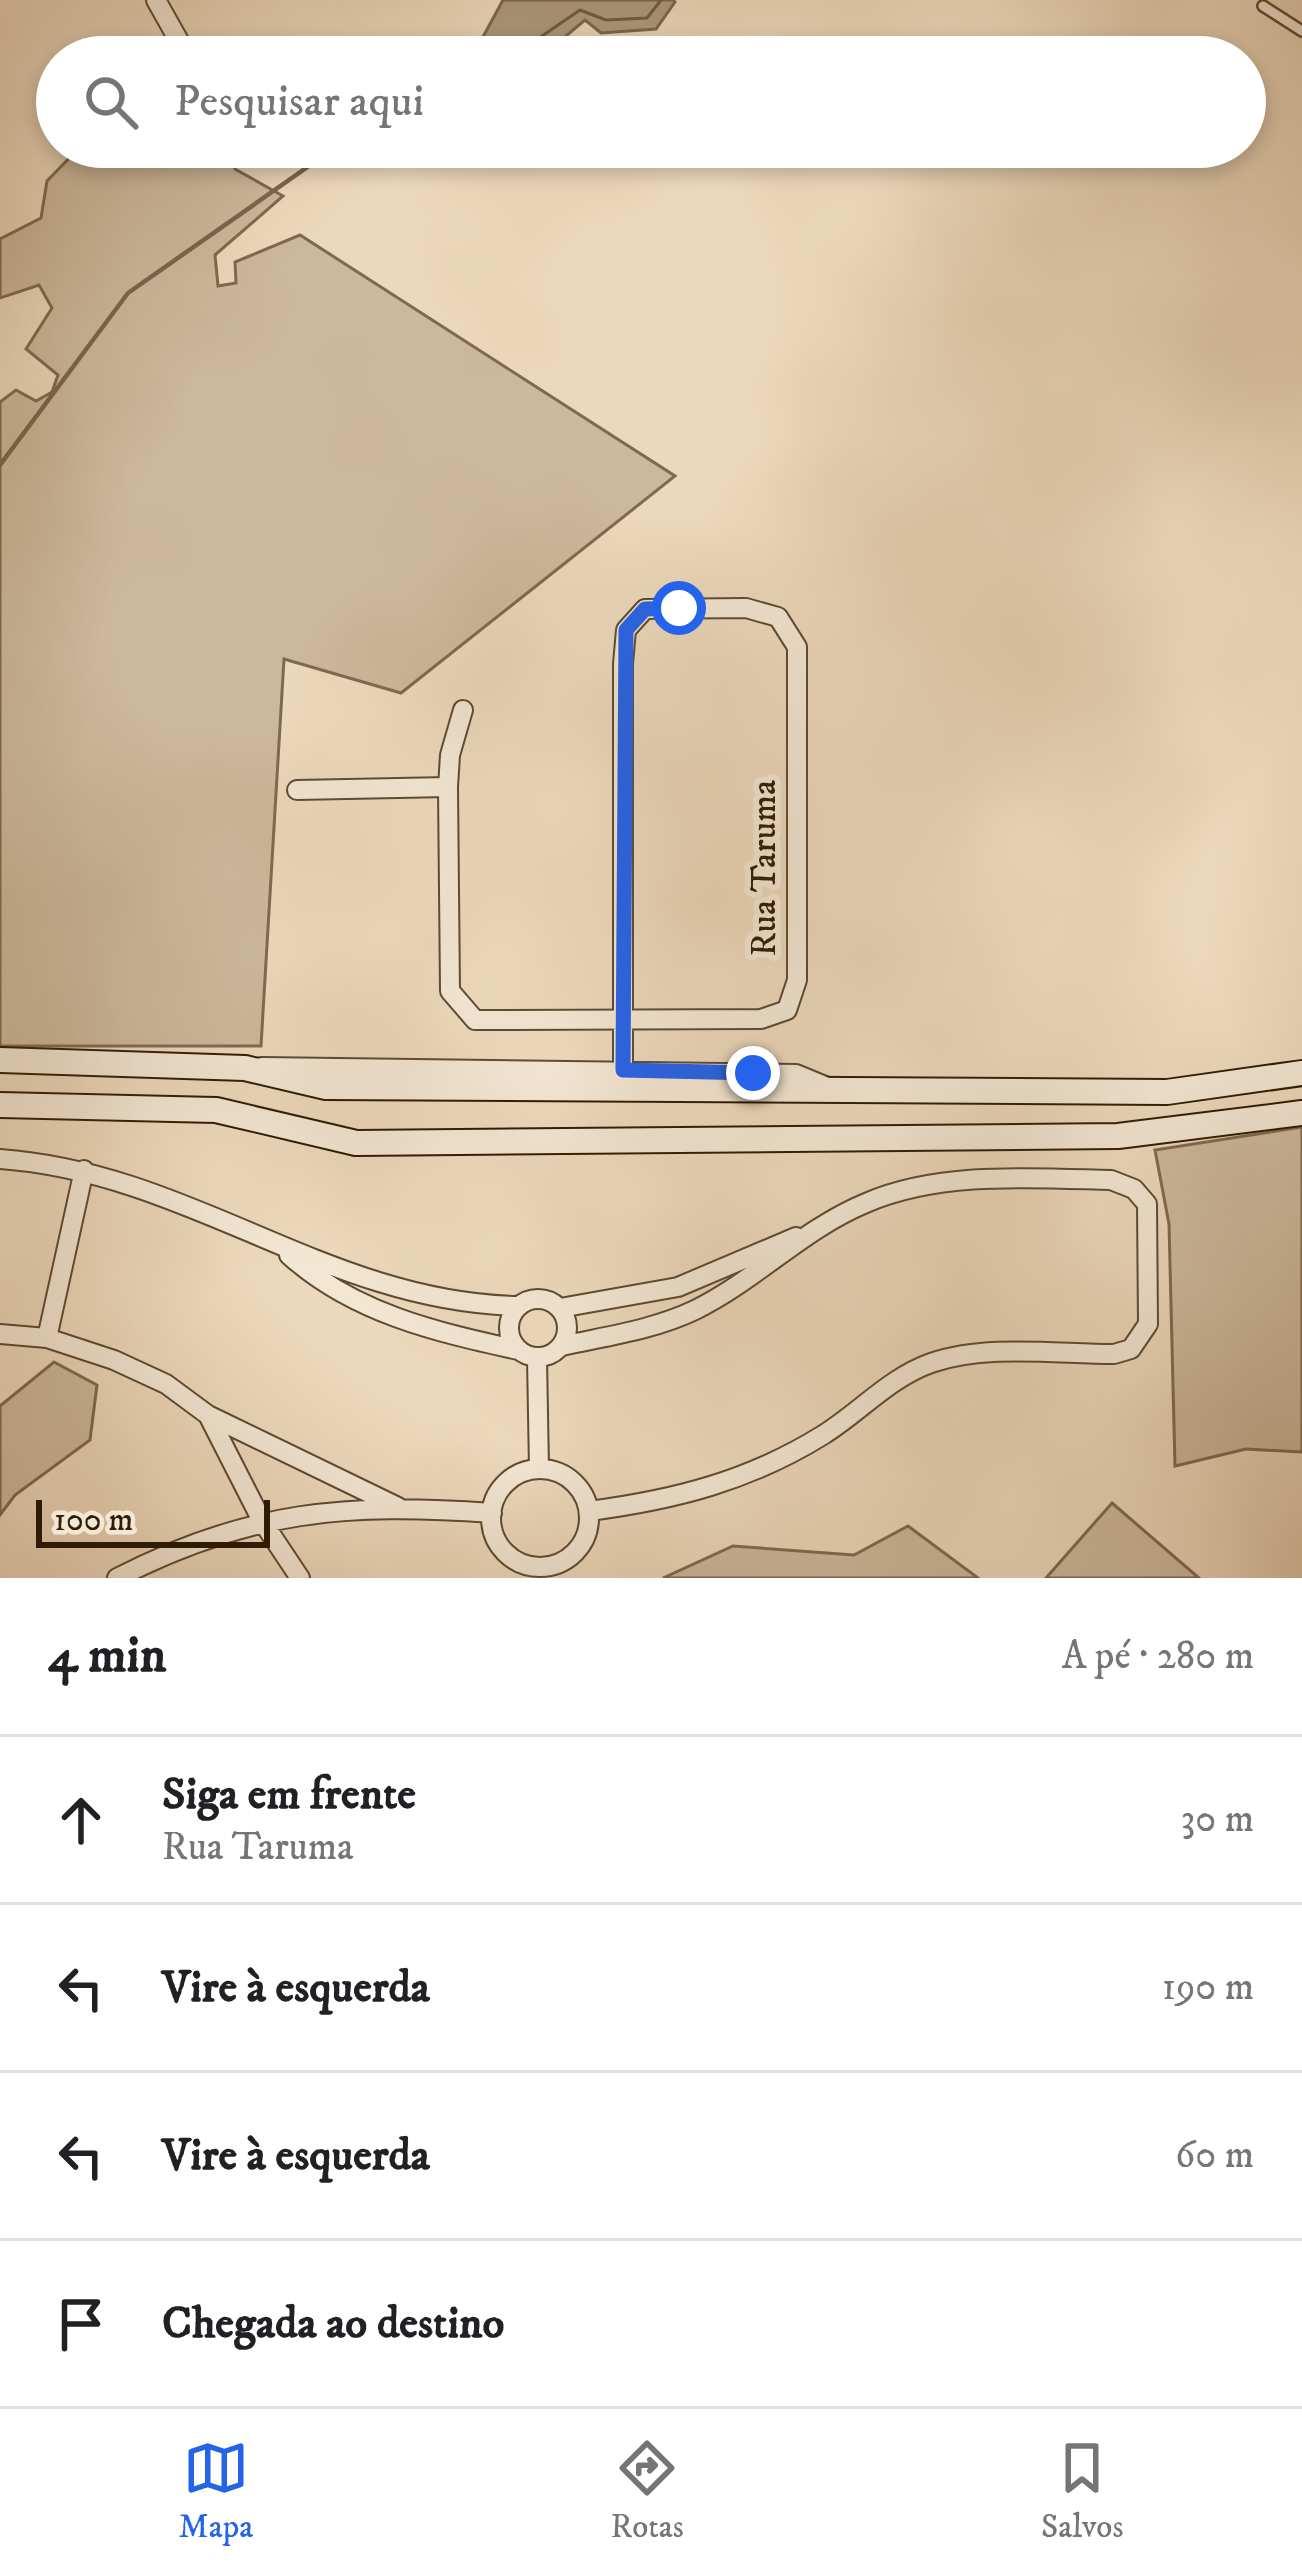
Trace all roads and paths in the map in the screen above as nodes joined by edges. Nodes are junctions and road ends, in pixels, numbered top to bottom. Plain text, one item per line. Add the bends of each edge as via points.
1 (156, 0) edge
2 (1263, 6) dead end
3 (1302, 31) edge
4 (176, 36) edge
5 (463, 710) dead end
6 (448, 787) junction
7 (297, 790) dead end
8 (623, 1019) junction
9 (0, 1060) edge
10 (245, 1069) junction
11 (623, 1070) junction
12 (1302, 1073) edge
13 (835, 1090) junction
14 (913, 1093) junction
15 (0, 1106) edge
16 (1302, 1113) edge
17 (913, 1139) junction
18 (0, 1159) edge
19 (84, 1170) junction
20 (807, 1234) junction
21 (277, 1243) junction
22 (518, 1306) junction
23 (560, 1308) junction
24 (0, 1334) edge
25 (47, 1338) junction
26 (562, 1346) junction
27 (528, 1354) junction
28 (208, 1415) junction
29 (539, 1469) junction
30 (398, 1507) junction
31 (589, 1511) junction
32 (492, 1513) junction
33 (262, 1521) junction
34 (522, 1571) edge
35 (557, 1571) edge
36 (117, 1578) edge
37 (300, 1578) edge

1 - 4 street
2 - 3 lane
5 - 6 street, Rua Taruma
6 - 7 street
6 - 8 street, Rua Taruma via 450,991 458,1006 475,1020
8 - 8 street, Rua Taruma via 761,1019 787,1010 796,980 797,647 778,617 746,608 645,609 626,630
8 - 11 street
9 - 10 main road
10 - 11 street
10 - 13 main road via 326,1087
11 - 13 street via 796,1074
12 - 14 main road via 1166,1092
13 - 14 main road
14 - 17 main road
15 - 17 main road via 215,1110 356,1143
16 - 17 main road via 1118,1136
18 - 19 street
19 - 21 street via 183,1200
19 - 25 street
20 - 23 street via 678,1287
20 - 26 street via 697,1309
20 - 31 street via 868,1202 931,1186 1125,1183 1147,1204 1148,1324 1130,1349 1114,1354 976,1354 933,1363 824,1434 726,1484
21 - 22 street via 407,1293
21 - 27 street via 370,1309
22 - 23 street via 534,1298
22 - 27 street via 509,1336
23 - 26 street via 567,1319
24 - 25 street
25 - 28 street via 166,1384
26 - 27 street
27 - 29 street
28 - 30 street
28 - 33 street
29 - 31 street via 568,1477
29 - 32 street via 507,1482
30 - 32 street
30 - 33 street
31 - 35 street via 582,1543
32 - 34 street via 499,1543
33 - 36 street
33 - 37 street
34 - 35 street

